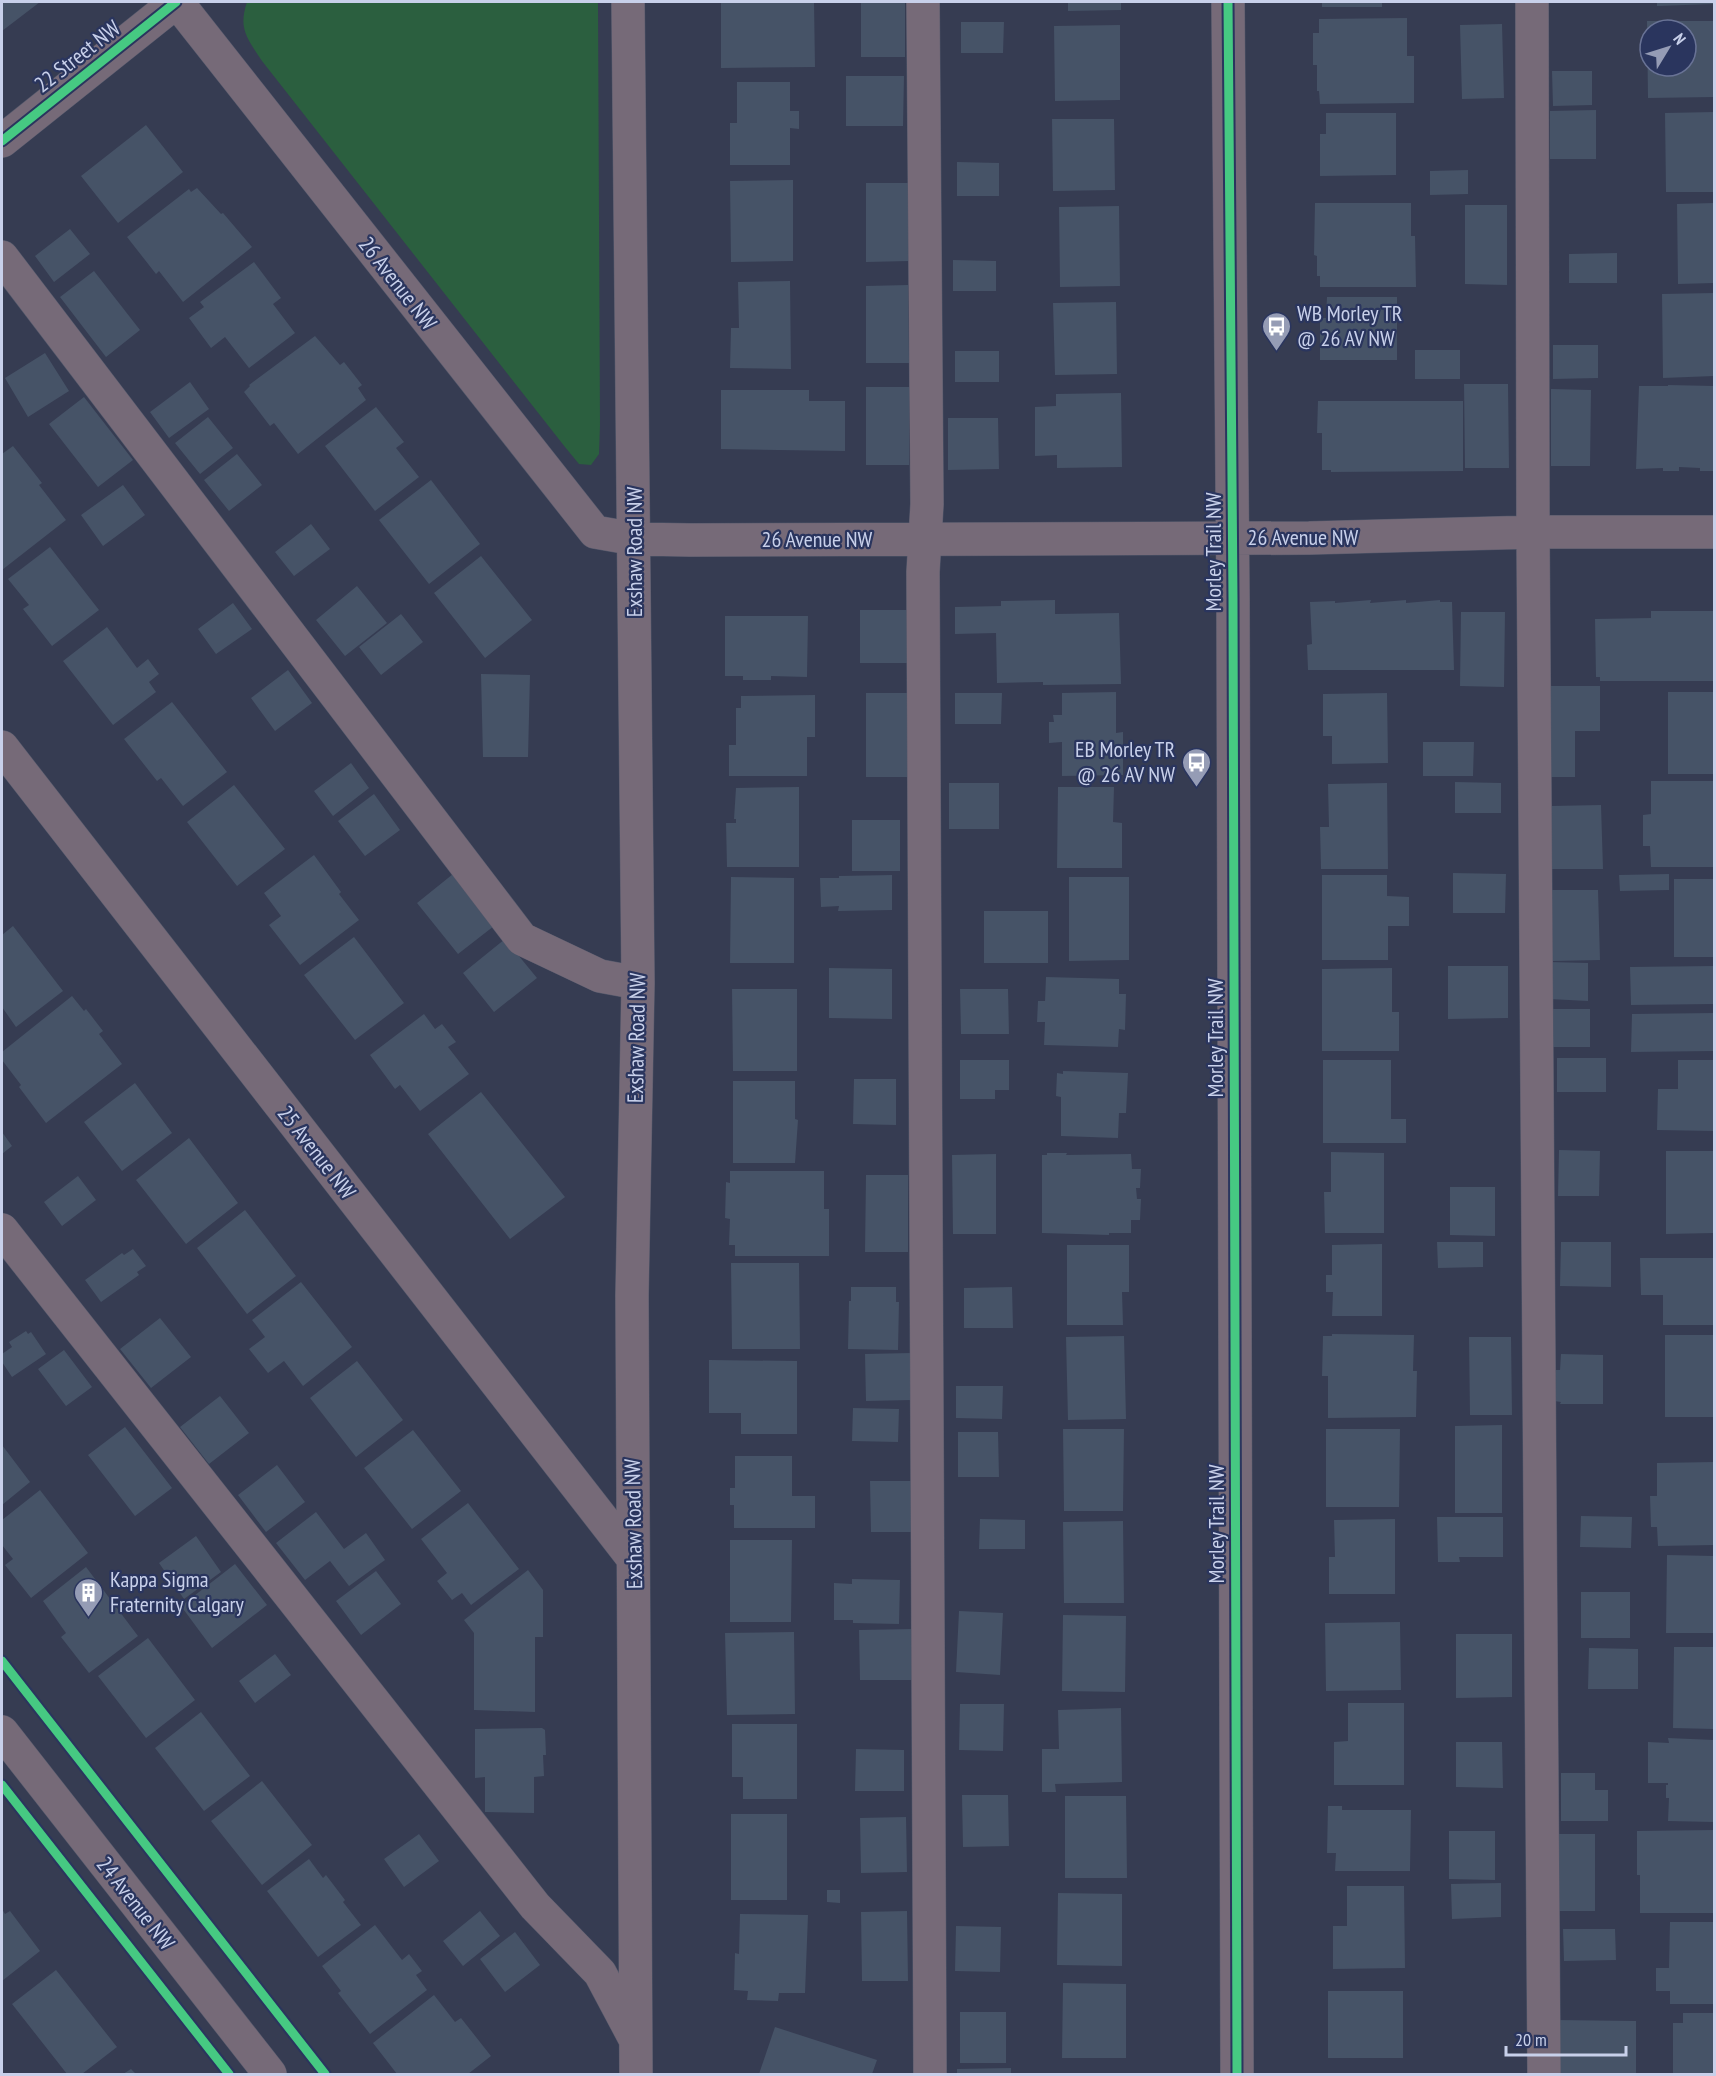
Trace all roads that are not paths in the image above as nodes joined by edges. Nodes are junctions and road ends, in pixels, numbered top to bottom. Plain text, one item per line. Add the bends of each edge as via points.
1 (176, 2) edge
2 (628, 2) edge
3 (923, 2) edge
4 (1228, 2) edge
5 (1532, 2) edge
6 (2, 141) edge
7 (2, 257) edge
8 (1533, 532) junction
9 (1714, 532) edge
10 (1233, 537) junction
11 (634, 539) junction
12 (925, 539) junction
13 (2, 747) edge
14 (638, 983) junction
15 (2, 1230) edge
16 (632, 1557) junction
17 (2, 1732) edge
18 (636, 2042) junction
19 (270, 2074) edge
20 (636, 2074) edge
21 (656, 2074) edge
22 (930, 2074) edge
23 (1237, 2074) edge
24 (1544, 2074) edge

1 - 6 street, 22 Street NW
1 - 11 street, 26 Avenue NW via 595,532
2 - 11 street, Exshaw Road NW
3 - 12 street
4 - 10 street, Morley Trail NW
5 - 8 street
7 - 14 street via 522,939 600,976
8 - 9 street, 26 Avenue NW
8 - 10 street, 26 Avenue NW
8 - 24 street
10 - 12 street, 26 Avenue NW
10 - 23 street, Morley Trail NW
11 - 12 street, 26 Avenue NW
11 - 14 street, Exshaw Road NW
12 - 22 street
13 - 16 street, 25 Avenue NW
14 - 16 street, Exshaw Road NW
15 - 18 street via 535,1906 600,1973
16 - 18 street, Exshaw Road NW
17 - 19 street, 24 Avenue NW
18 - 20 street, Exshaw Road NW
18 - 21 street

